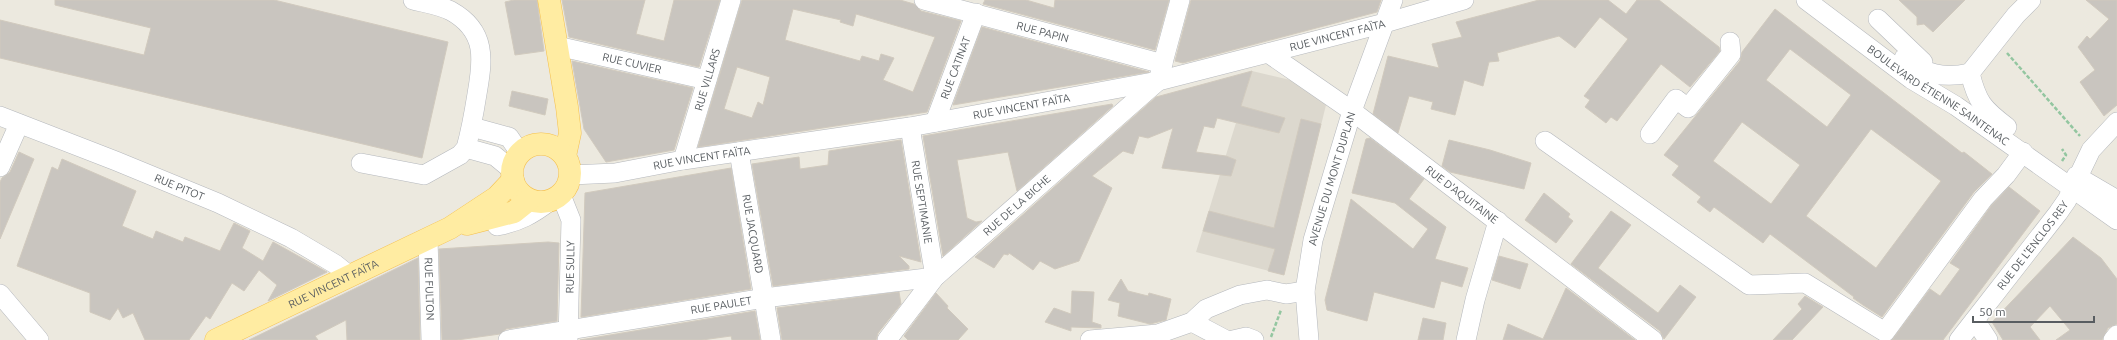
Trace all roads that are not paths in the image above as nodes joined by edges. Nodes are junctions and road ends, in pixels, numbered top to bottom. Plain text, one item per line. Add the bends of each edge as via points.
1 (413, 0) edge
2 (549, 0) edge
3 (731, 0) edge
4 (1180, 0) edge
5 (1393, 0) edge
6 (1464, 0) edge
7 (1806, 0) edge
8 (1824, 0) edge
9 (2031, 0) edge
10 (936, 2) edge
11 (976, 13) junction
12 (1878, 19) dead end
13 (1385, 23) junction
14 (1730, 42) dead end
15 (557, 46) junction
16 (1268, 53) junction
17 (1160, 73) junction
18 (1970, 73) junction
19 (707, 80) junction
20 (1935, 83) junction
21 (567, 107) junction
22 (1352, 111) junction
23 (0, 116) edge
24 (935, 122) junction
25 (2117, 122) edge
26 (19, 124) junction
27 (472, 127) junction
28 (910, 128) junction
29 (1650, 134) dead end
30 (1545, 141) dead end
31 (466, 148) junction
32 (739, 152) junction
33 (2023, 152) junction
34 (683, 160) junction
35 (520, 162) junction
36 (361, 163) dead end
37 (568, 166) junction
38 (0, 167) edge
39 (2075, 182) junction
40 (556, 198) junction
41 (529, 200) junction
42 (2117, 202) edge
43 (2117, 220) edge
44 (1498, 221) junction
45 (450, 228) junction
46 (428, 238) junction
47 (350, 276) junction
48 (935, 277) junction
49 (1305, 291) junction
50 (0, 294) edge
51 (764, 298) junction
52 (1975, 320) junction
53 (1192, 322) junction
54 (568, 335) edge
55 (2117, 335) edge
56 (1132, 339) edge
57 (40, 340) edge
58 (216, 340) edge
59 (431, 340) edge
60 (508, 340) edge
61 (771, 340) edge
62 (887, 340) edge
63 (1090, 340) edge
64 (1226, 340) edge
65 (1233, 340) edge
66 (1254, 340) edge
67 (1309, 340) edge
68 (1466, 340) edge
69 (1653, 340) edge
70 (1959, 340) edge
71 (1988, 340) edge
72 (2113, 340) edge

1 - 27 street via 450,11 465,22 481,46 482,62
2 - 15 main road
3 - 19 street, RUE VILLARS
4 - 17 street
5 - 13 street, AVENUE DU MONT DUPLAN
6 - 13 street, RUE VINCENT FAÏTA
7 - 20 street, BOULEVARD ÉTIENNE SAINTENAC via 1911,79
8 - 20 street via 1921,70
9 - 18 street
10 - 11 street, RUE PAPIN
11 - 17 street, RUE PAPIN
11 - 24 street, RUE CATINAT
12 - 20 street
13 - 16 street, RUE VINCENT FAÏTA
13 - 22 street, AVENUE DU MONT DUPLAN
14 - 29 street via 1732,54 1688,108 1676,99
15 - 19 street, RUE CUVIER
15 - 21 main road
16 - 17 street, RUE VINCENT FAÏTA
16 - 22 street, RUE D'AQUITAINE
17 - 24 street, RUE VINCENT FAÏTA
17 - 48 street, RUE DE LA BICHE
18 - 20 street
18 - 39 street via 1975,94 1988,113
19 - 34 street, RUE VILLARS
20 - 33 street, BOULEVARD ÉTIENNE SAINTENAC
21 - 35 main road via 553,127
21 - 37 main road via 570,134
22 - 44 street, RUE D'AQUITAINE
22 - 49 street, AVENUE DU MONT DUPLAN via 1313,240
23 - 26 street, RUE PITOT
24 - 28 street, RUE VINCENT FAÏTA
25 - 39 street, RUE DE L'ENCLOS REY via 2091,150
26 - 38 street
26 - 47 street, RUE PITOT via 218,203 291,238
27 - 31 street
27 - 35 street via 509,137
28 - 32 street, RUE VINCENT FAÏTA
28 - 48 street, RUE SEPTIMANIE
30 - 33 street via 1749,285 1805,283 1885,332 1983,199
31 - 35 street
31 - 36 street via 460,155 424,175
32 - 34 street, RUE VINCENT FAÏTA
32 - 51 street, RUE JACQUARD
33 - 39 street, BOULEVARD ÉTIENNE SAINTENAC
34 - 37 street, RUE VINCENT FAÏTA via 615,173
35 - 37 main road via 548,145 558,149
35 - 41 main road via 519,192
35 - 45 main road, RUE VINCENT FAÏTA via 497,197
37 - 40 main road via 569,182
39 - 42 street via 2112,197
39 - 43 street
39 - 52 street, RUE DE L'ENCLOS REY via 2058,212
40 - 41 main road via 543,203
40 - 45 street via 528,217 513,223 480,228
40 - 54 street, RUE SULLY via 571,220
41 - 45 main road, RUE VINCENT FAÏTA via 514,212
44 - 68 street
44 - 69 street, RUE D'AQUITAINE
45 - 46 main road, RUE VINCENT FAÏTA
46 - 47 main road, RUE VINCENT FAÏTA
46 - 59 street, RUE FULTON
47 - 58 main road, RUE VINCENT FAÏTA
48 - 51 street, RUE PAULET
48 - 62 street, RUE DE LA BICHE
49 - 53 street via 1286,294 1267,290 1240,295 1206,309
49 - 67 street, AVENUE DU MONT DUPLAN
50 - 57 street
51 - 54 street, RUE PAULET
51 - 61 street, RUE JACQUARD
52 - 70 street, RUE DE L'ENCLOS REY
52 - 71 street
53 - 56 street via 1158,334
53 - 64 street
54 - 60 street, RUE PAULET
55 - 72 street
56 - 63 street via 1106,337
65 - 66 street via 1246,337

